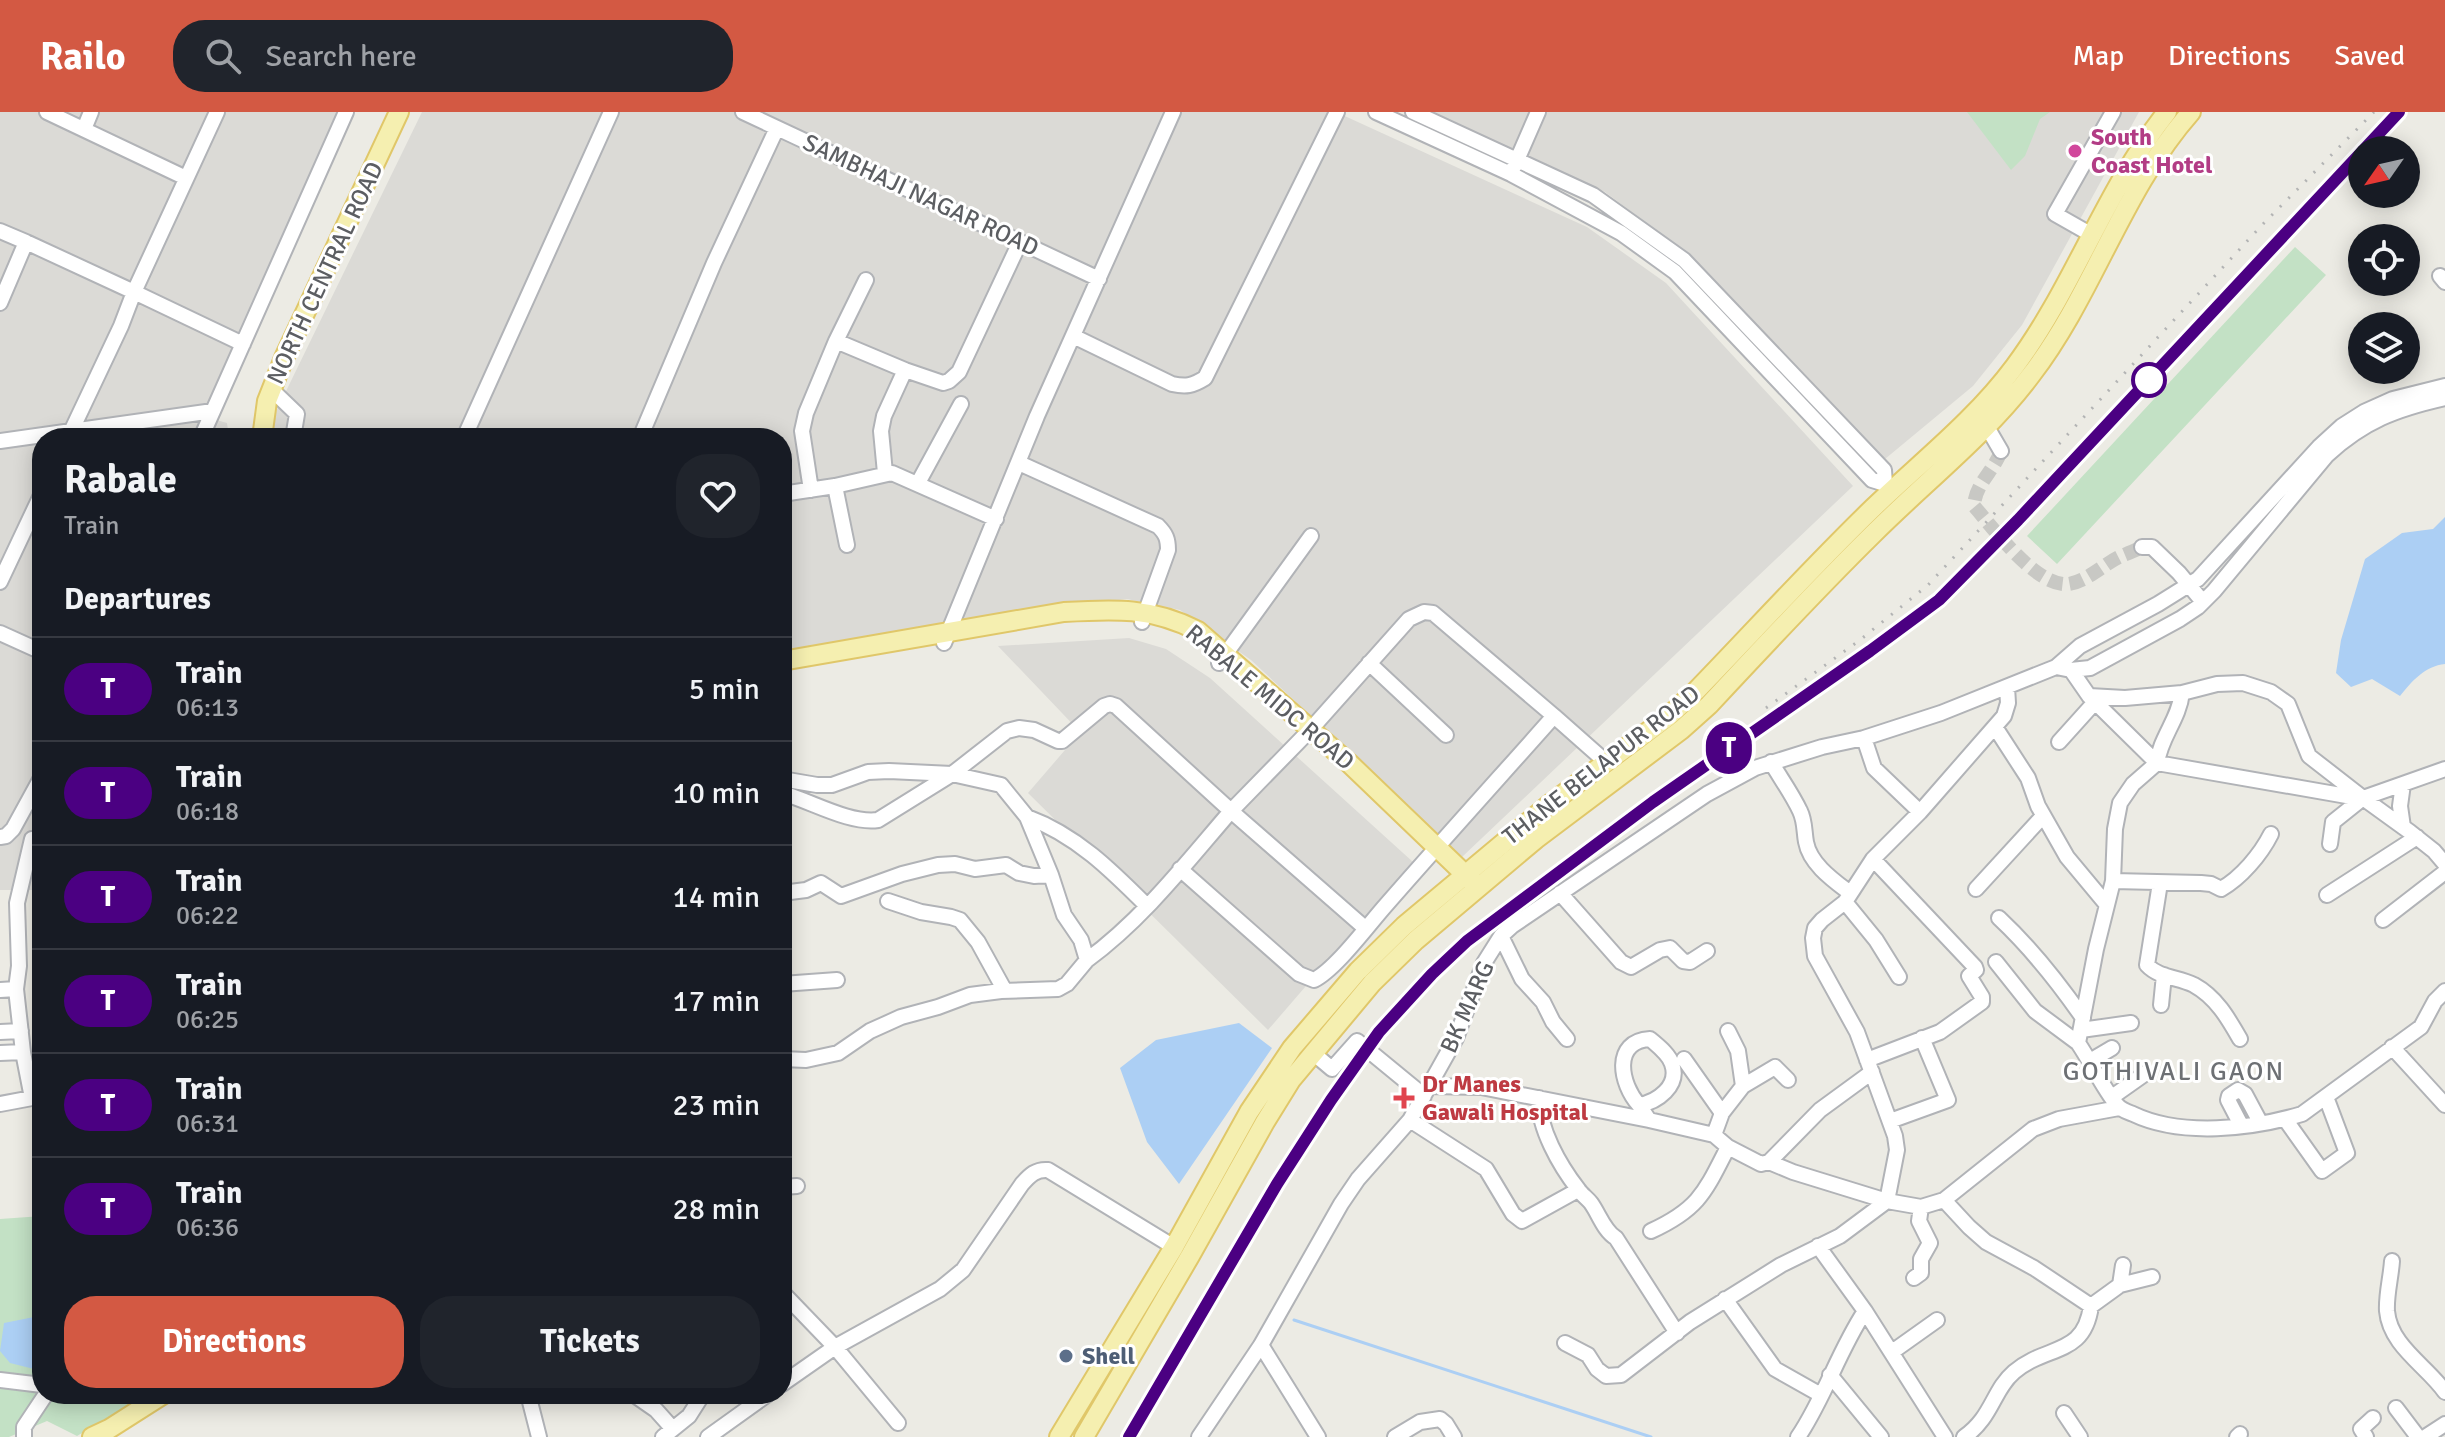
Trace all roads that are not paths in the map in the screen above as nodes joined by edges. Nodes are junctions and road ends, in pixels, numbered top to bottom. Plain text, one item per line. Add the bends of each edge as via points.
1 (47, 112) edge
2 (91, 112) edge
3 (217, 112) edge
4 (346, 112) edge
5 (386, 112) edge
6 (399, 112) edge
7 (611, 112) edge
8 (743, 112) edge
9 (1173, 112) edge
10 (1337, 112) edge
11 (1376, 112) edge
12 (1413, 112) edge
13 (1538, 112) edge
14 (2113, 112) edge
15 (2167, 112) edge
16 (2191, 112) edge
17 (777, 128) junction
18 (84, 129) junction
19 (1517, 160) junction
20 (1511, 174) junction
21 (186, 178) junction
22 (1625, 226) junction
23 (0, 231) edge
24 (2092, 235) junction
25 (26, 242) junction
26 (1020, 242) junction
27 (1099, 279) junction
28 (866, 280) dead end
29 (134, 292) junction
30 (0, 303) edge
31 (1073, 336) junction
32 (836, 341) junction
33 (243, 344) junction
34 (905, 370) junction
35 (2445, 386) edge
36 (272, 390) junction
37 (2445, 398) edge
38 (961, 404) dead end
39 (213, 411) junction
40 (1987, 427) junction
41 (72, 428) edge
42 (111, 428) edge
43 (205, 428) edge
44 (253, 428) edge
45 (263, 428) edge
46 (295, 428) edge
47 (469, 428) edge
48 (644, 428) edge
49 (32, 438) edge
50 (0, 441) edge
51 (2001, 451) dead end
52 (1019, 463) junction
53 (885, 473) junction
54 (918, 483) junction
55 (835, 486) junction
56 (1888, 487) junction
57 (811, 490) junction
58 (792, 493) edge
59 (32, 514) edge
60 (996, 519) junction
61 (1311, 536) dead end
62 (847, 545) dead end
63 (2142, 547) dead end
64 (0, 582) edge
65 (2188, 585) junction
66 (2203, 602) junction
67 (1144, 616) junction
68 (0, 633) edge
69 (946, 638) junction
70 (32, 647) edge
71 (858, 652) junction
72 (1222, 658) junction
73 (792, 660) edge
74 (1369, 663) junction
75 (792, 667) edge
76 (2063, 668) junction
77 (2007, 687) junction
78 (2182, 693) junction
79 (2092, 699) junction
80 (1554, 716) junction
81 (1995, 727) junction
82 (1308, 734) junction
83 (1446, 735) dead end
84 (1864, 738) junction
85 (2059, 742) dead end
86 (1606, 762) junction
87 (1771, 762) junction
88 (2157, 763) junction
89 (2445, 769) edge
90 (952, 774) junction
91 (792, 781) edge
92 (2403, 784) junction
93 (32, 792) edge
94 (792, 796) edge
95 (2363, 798) junction
96 (1231, 811) junction
97 (1920, 812) junction
98 (2043, 816) junction
99 (1027, 817) junction
100 (2403, 827) junction
101 (7, 833) edge
102 (2271, 834) dead end
103 (2417, 837) junction
104 (32, 840) edge
105 (2330, 844) dead end
106 (1434, 850) junction
107 (32, 856) edge
108 (1873, 859) junction
109 (2445, 864) edge
110 (1180, 869) junction
111 (2445, 872) edge
112 (1051, 875) junction
113 (2113, 881) junction
114 (2160, 883) junction
115 (1468, 884) junction
116 (1976, 889) dead end
117 (792, 892) edge
118 (1560, 893) junction
119 (2327, 895) dead end
120 (1848, 897) junction
121 (888, 901) dead end
122 (2107, 905) junction
123 (1147, 906) junction
124 (1999, 918) dead end
125 (2383, 920) dead end
126 (1365, 928) junction
127 (1501, 936) junction
128 (1707, 951) dead end
129 (1087, 960) junction
130 (1996, 962) dead end
131 (2164, 975) junction
132 (1899, 977) dead end
133 (837, 980) dead end
134 (792, 983) edge
135 (16, 989) junction
136 (0, 990) edge
137 (1005, 991) junction
138 (2445, 991) edge
139 (2161, 1005) dead end
140 (2131, 1023) dead end
141 (21, 1031) junction
142 (1728, 1031) dead end
143 (2080, 1031) junction
144 (0, 1032) edge
145 (1922, 1038) junction
146 (1567, 1039) dead end
147 (2240, 1039) dead end
148 (2392, 1047) junction
149 (2112, 1048) dead end
150 (23, 1052) junction
151 (0, 1053) edge
152 (1313, 1053) junction
153 (792, 1059) edge
154 (1684, 1059) dead end
155 (2090, 1061) junction
156 (1870, 1066) junction
157 (2146, 1073) dead end
158 (1788, 1080) dead end
159 (32, 1081) edge
160 (1743, 1086) junction
161 (1427, 1091) junction
162 (2326, 1097) junction
163 (32, 1098) edge
164 (1539, 1098) junction
165 (2116, 1102) junction
166 (0, 1104) edge
167 (1639, 1105) junction
168 (2445, 1105) edge
169 (1722, 1113) junction
170 (2285, 1119) junction
171 (1410, 1120) junction
172 (1649, 1120) junction
173 (1890, 1121) junction
174 (2260, 1122) junction
175 (2241, 1125) junction
176 (1714, 1135) junction
177 (1728, 1147) junction
178 (1769, 1162) junction
179 (1578, 1190) junction
180 (1944, 1200) junction
181 (1887, 1201) junction
182 (1921, 1207) junction
183 (1651, 1231) dead end
184 (1818, 1246) junction
185 (1174, 1247) junction
186 (2392, 1261) dead end
187 (2123, 1265) dead end
188 (2152, 1277) dead end
189 (1914, 1278) dead end
190 (2120, 1285) junction
191 (1725, 1299) junction
192 (792, 1302) edge
193 (2091, 1306) junction
194 (1865, 1311) junction
195 (1937, 1320) dead end
196 (1677, 1333) junction
197 (1565, 1343) dead end
198 (1261, 1345) junction
199 (835, 1347) junction
200 (1892, 1352) junction
201 (1830, 1375) junction
202 (792, 1377) edge
203 (0, 1380) edge
204 (32, 1384) edge
205 (2445, 1392) edge
206 (1821, 1395) junction
207 (39, 1404) edge
208 (150, 1404) edge
209 (163, 1404) edge
210 (531, 1404) edge
211 (647, 1404) edge
212 (697, 1404) edge
213 (754, 1404) edge
214 (2396, 1408) dead end
215 (2064, 1413) dead end
216 (2373, 1418) dead end
217 (898, 1423) dead end
218 (2445, 1424) edge
219 (668, 1433) edge
220 (108, 1435) edge
221 (24, 1437) edge
222 (539, 1437) edge
223 (708, 1437) edge
224 (1059, 1437) edge
225 (1084, 1437) edge
226 (1199, 1437) edge
227 (1318, 1437) edge
228 (1395, 1437) edge
229 (1454, 1437) edge
230 (1798, 1437) edge
231 (1881, 1437) edge
232 (1945, 1437) edge
233 (1964, 1437) edge
234 (2080, 1437) edge
235 (2366, 1437) edge
236 (2418, 1437) edge
237 (2425, 1437) edge

1 - 18 street
2 - 18 street
3 - 21 street
4 - 33 street
5 - 44 main road, NORTH CENTRAL ROAD via 259,388
6 - 36 main road, NORTH CENTRAL ROAD
7 - 47 street
8 - 17 street, SAMBHAJI NAGAR ROAD
9 - 27 street
10 - 31 street via 1205,378 1186,387 1172,384
11 - 20 street
12 - 19 street
13 - 19 street
14 - 24 street via 2055,214
15 - 24 main road, THANE BELAPUR ROAD via 2141,145
16 - 40 main road, THANE BELAPUR ROAD via 2137,188 2049,352
17 - 26 street, SAMBHAJI NAGAR ROAD
17 - 48 street
18 - 21 street
19 - 20 street
19 - 22 street via 1593,195
20 - 22 street
21 - 29 street
22 - 56 street via 1721,310 1872,480
23 - 25 street
24 - 56 main road, THANE BELAPUR ROAD via 2014,367 1974,414
25 - 29 street
25 - 30 street
26 - 27 street, SAMBHAJI NAGAR ROAD
26 - 34 street via 959,372 943,383
27 - 31 street
28 - 32 street
29 - 33 street
29 - 41 street
31 - 52 street
32 - 34 street
32 - 57 street via 802,431
33 - 39 street
34 - 53 street via 881,431
35 - 65 street via 2393,399 2342,426
36 - 45 main road, NORTH CENTRAL ROAD
36 - 46 street via 297,414
37 - 66 street via 2397,410 2349,435
38 - 54 street
39 - 42 street
39 - 43 street
40 - 51 street
40 - 115 main road, THANE BELAPUR ROAD via 1872,534 1681,730
49 - 50 street
52 - 60 street
52 - 67 street via 1165,533 1168,550
53 - 54 street
53 - 55 street
54 - 60 street
55 - 57 street
55 - 62 street
56 - 86 main road, THANE BELAPUR ROAD via 1696,691
57 - 58 street
59 - 64 street
60 - 69 street
61 - 72 street
63 - 65 street via 2152,547
65 - 66 street
65 - 76 street via 2080,646
66 - 76 street via 2090,668
67 - 69 main road, RABALE MIDC ROAD via 1071,616
67 - 72 main road, RABALE MIDC ROAD
68 - 70 street
69 - 71 main road, RABALE MIDC ROAD
71 - 73 main road, RABALE MIDC ROAD
71 - 75 main road, RABALE MIDC ROAD
72 - 82 main road, RABALE MIDC ROAD
74 - 80 street via 1409,619 1433,613
74 - 82 street
74 - 83 street
76 - 77 street, BK MARG
76 - 79 street
77 - 81 street via 2008,703
77 - 84 street, BK MARG
78 - 79 street
78 - 88 street
78 - 95 street via 2243,683 2271,692 2288,704 2309,756
79 - 85 street
79 - 88 street
80 - 86 street
80 - 106 street
81 - 97 street
81 - 98 street via 2028,778
82 - 96 street
82 - 106 main road, RABALE MIDC ROAD
84 - 87 street, BK MARG
84 - 97 street via 1874,768
86 - 115 main road, THANE BELAPUR ROAD via 1550,804
87 - 118 street, BK MARG via 1707,794
87 - 120 street via 1800,812 1812,856
88 - 95 street
88 - 113 street via 2120,803
89 - 92 street
90 - 91 street via 868,772 832,785
90 - 94 street via 872,821
90 - 96 street via 1007,731 1026,728 1062,741 1110,704
90 - 99 street via 1001,785
92 - 95 street
92 - 100 street
93 - 101 street
95 - 100 street
95 - 105 street via 2333,822
96 - 110 street
96 - 126 street
97 - 108 street
98 - 116 street
98 - 122 street via 2067,857
99 - 112 street
99 - 123 street via 1071,839
100 - 103 street
101 - 104 street
102 - 114 street via 2264,848 2221,889 2201,883
103 - 109 street
103 - 119 street
106 - 115 main road, RABALE MIDC ROAD
106 - 126 street
107 - 135 street via 17,903
108 - 120 street
108 - 145 street via 1976,968 1969,976 1982,1002 1940,1032
110 - 123 street
110 - 126 street via 1308,979 1320,977
111 - 125 street
112 - 117 street via 1019,873 1006,865 938,865 841,896 821,883
112 - 129 street
113 - 114 street
113 - 122 street
114 - 131 street via 2147,965
115 - 152 main road, THANE BELAPUR ROAD
115 - 185 main road, THANE BELAPUR ROAD via 1389,940 1292,1048 1249,1112
118 - 127 street, BK MARG
118 - 128 street via 1631,967 1660,950 1670,948 1690,962
120 - 132 street
120 - 156 street via 1815,928 1815,956
121 - 137 street via 960,920
122 - 143 street
123 - 129 street
124 - 143 street via 2058,983
127 - 146 street via 1522,979
127 - 161 street, BK MARG
129 - 137 street via 1058,989
130 - 143 street via 2035,1011
131 - 139 street
131 - 147 street via 2195,986 2212,999
133 - 134 street
135 - 136 street
135 - 141 street
137 - 153 street via 970,995 901,1017 838,1053
138 - 148 street via 2421,1027
140 - 143 street
141 - 144 street
141 - 150 street
142 - 160 street via 1738,1051
143 - 155 street
145 - 156 street
145 - 173 street via 1948,1100
148 - 162 street
148 - 168 street
149 - 155 street
150 - 151 street
150 - 159 street
152 - 161 street via 1332,1069 1357,1041
152 - 225 main road, THANE BELAPUR ROAD via 1265,1122
154 - 169 street
155 - 165 street
156 - 173 street
156 - 178 street
157 - 165 street
158 - 160 street via 1775,1067
160 - 169 street
161 - 164 street via 1481,1087
161 - 171 street, BK MARG
162 - 170 street
162 - 170 street via 2348,1159 2322,1171
163 - 166 street
164 - 172 street
164 - 179 street via 1544,1129
165 - 175 street via 2146,1120 2184,1127
165 - 180 street via 2033,1129
167 - 167 street via 1661,1097 1674,1072 1669,1058 1650,1039 1624,1053 1624,1079
167 - 172 street
169 - 176 street
170 - 174 street
171 - 179 street via 1486,1169 1522,1221
171 - 198 street, BK MARG via 1341,1204
172 - 176 street
173 - 181 street via 1897,1150
174 - 175 street
174 - 175 street via 2238,1090 2228,1100
176 - 177 street
177 - 178 street via 1761,1164
177 - 183 street via 1696,1203
178 - 181 street
179 - 196 street
180 - 182 street
180 - 193 street via 1986,1242
181 - 182 street
181 - 184 street
182 - 189 street via 1919,1221 1930,1243 1921,1259 1921,1273
184 - 191 street
184 - 194 street
185 - 199 street via 1041,1170 1022,1184 963,1270 940,1289
185 - 224 main road, THANE BELAPUR ROAD
186 - 205 street via 2387,1312 2395,1334
187 - 190 street
188 - 190 street
190 - 193 street
191 - 196 street
191 - 206 street via 1775,1369
192 - 199 street
193 - 233 street via 2079,1337 2012,1374 1987,1415
194 - 200 street
194 - 201 street
195 - 200 street
196 - 197 street via 1621,1375 1606,1376 1588,1355
198 - 226 street, BK MARG
198 - 227 street
199 - 202 street
199 - 217 street
200 - 232 street
201 - 206 street
201 - 231 street
203 - 204 street
206 - 230 street
207 - 221 street via 24,1427
208 - 220 main road
209 - 220 main road
210 - 222 street
211 - 219 street
212 - 219 street
213 - 223 street
214 - 236 street
215 - 234 street
216 - 235 street via 2361,1429
218 - 237 street
228 - 229 street via 1420,1422 1440,1419

